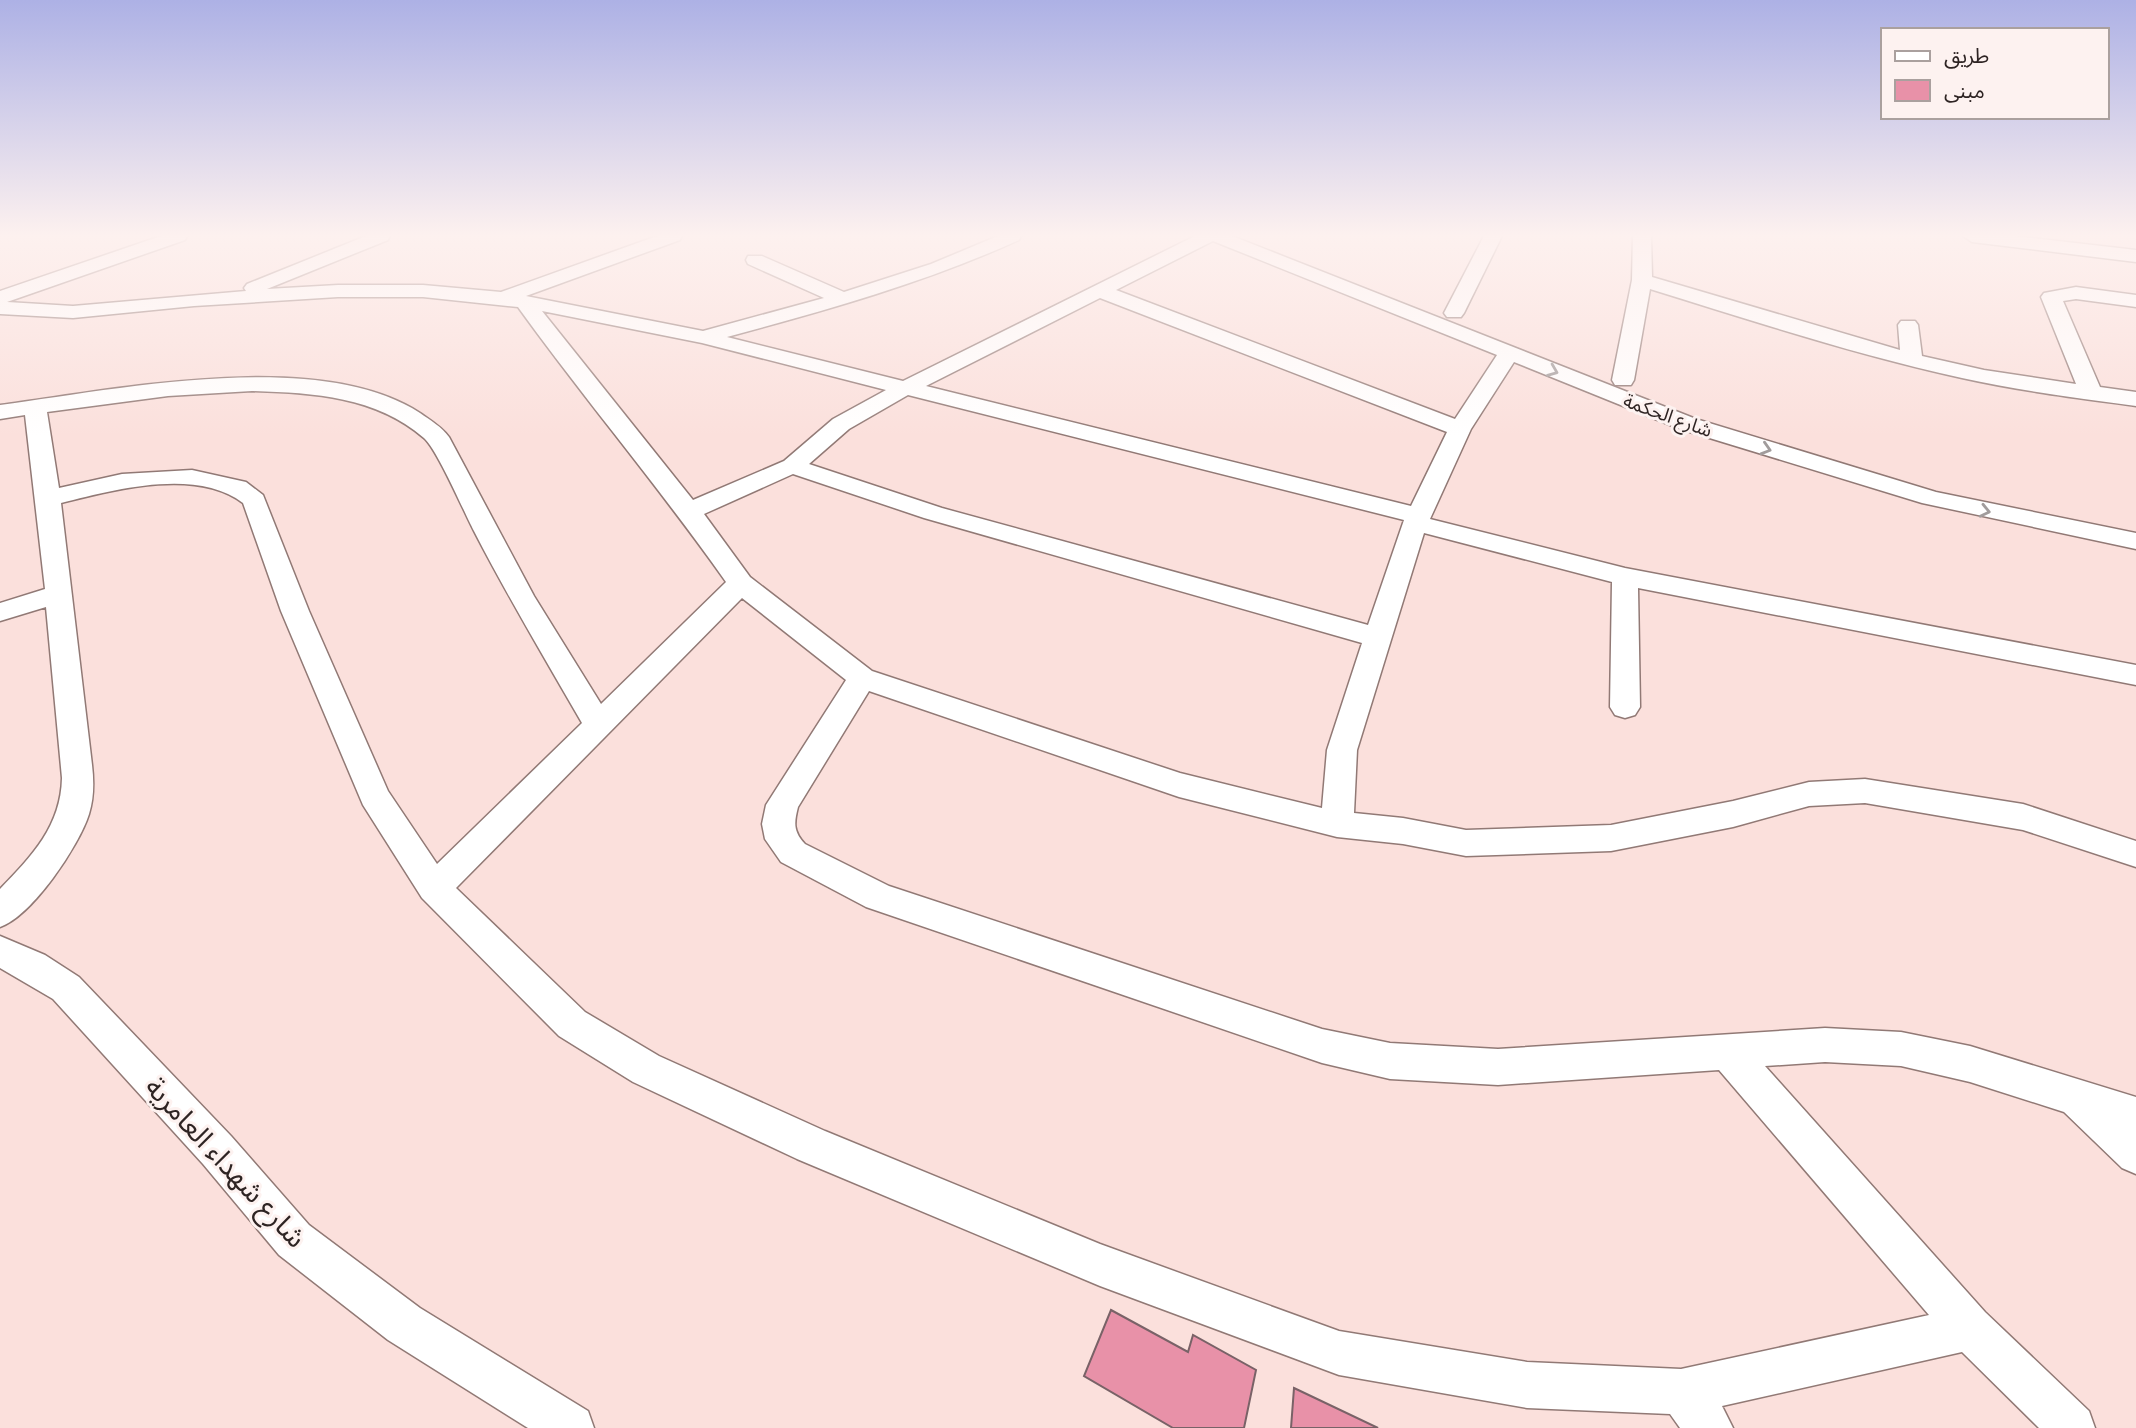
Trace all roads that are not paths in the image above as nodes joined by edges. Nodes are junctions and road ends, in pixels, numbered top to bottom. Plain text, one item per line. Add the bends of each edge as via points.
1 (174, 303) edge
2 (517, 303) edge
3 (528, 303) edge
4 (835, 303) edge
5 (1072, 303) edge
6 (1130, 303) edge
7 (1381, 303) edge
8 (1428, 303) edge
9 (1459, 303) edge
10 (1638, 303) edge
11 (1714, 303) edge
12 (2053, 303) edge
13 (0, 308) edge
14 (1454, 313) junction
15 (1908, 325) dead end
16 (702, 337) junction
17 (1508, 354) junction
18 (1912, 360) junction
19 (1623, 380) junction
20 (907, 387) junction
21 (2091, 393) junction
22 (2136, 399) edge
23 (35, 408) junction
24 (0, 412) edge
25 (1460, 429) junction
26 (792, 466) junction
27 (49, 498) junction
28 (688, 511) junction
29 (1416, 520) junction
30 (2136, 522) edge
31 (2136, 541) edge
32 (1625, 577) junction
33 (741, 583) junction
34 (60, 594) junction
35 (0, 612) edge
36 (1380, 638) junction
37 (2136, 675) edge
38 (862, 678) junction
39 (1625, 707) dead end
40 (597, 723) junction
41 (1337, 824) junction
42 (2136, 854) edge
43 (433, 888) junction
44 (0, 912) edge
45 (0, 951) edge
46 (1727, 1051) junction
47 (2072, 1096) junction
48 (2136, 1116) edge
49 (2136, 1154) edge
50 (1969, 1328) junction
51 (1681, 1392) junction
52 (571, 1428) edge
53 (1710, 1428) edge
54 (2072, 1428) edge

1 - 13 street via 73,312
2 - 28 street
3 - 16 street
4 - 16 street
5 - 20 street
6 - 25 street
7 - 17 street, شارع الحكمة
8 - 14 street, شارع الحكمة
9 - 14 street
10 - 19 street
11 - 18 street
12 - 21 street
14 - 19 street, شارع الحكمة
15 - 18 street
16 - 20 street
17 - 25 street
17 -> 31 street, شارع الحكمة via 1688,424 1867,481
18 - 21 street
19 - 30 street, شارع الحكمة via 1698,409 1867,462 2005,497
20 - 26 street via 841,424
20 - 29 street
21 - 22 street
23 - 24 street
23 - 27 street
23 - 40 street via 162,391 282,383 391,405 437,437 521,596
25 - 29 street
26 - 28 street
26 - 36 street via 933,513
27 - 34 street
27 - 43 street via 122,481 192,477 237,488 254,500 373,796
28 - 33 street
29 - 32 street
29 - 36 street
32 - 37 street
32 - 39 street
33 - 38 street
33 - 40 street
34 - 35 street
34 - 44 street via 79,790 63,837
36 - 41 street via 1342,750
38 - 41 street via 1179,785
38 - 46 street via 782,805 778,824 780,839 793,853 878,897 1322,1046 1390,1061 1498,1067
40 - 43 street
41 - 42 street via 1466,843 1611,838 1809,794 1865,791 2023,817
43 - 51 street via 572,1024 646,1069 811,1145 1100,1265 1339,1353 1527,1385
45 - 52 street, شارع شهداء العامرية via 66,988 294,1240 404,1324
46 - 47 street via 1825,1045 1900,1049 1970,1064
46 - 50 street
47 - 48 street
47 - 49 street
50 - 51 street
50 - 54 street
51 - 53 street

